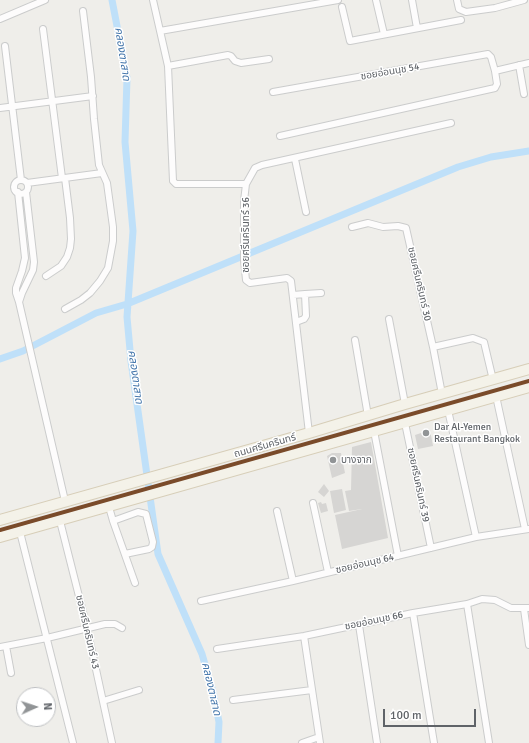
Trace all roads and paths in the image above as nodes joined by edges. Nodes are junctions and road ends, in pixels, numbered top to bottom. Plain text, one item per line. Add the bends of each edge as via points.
1 (45, 0) edge
2 (153, 0) edge
3 (338, 0) edge
4 (376, 0) edge
5 (412, 0) edge
6 (457, 0) edge
7 (492, 0) edge
8 (524, 0) edge
9 (342, 7) dead end
10 (494, 8) junction
11 (83, 11) dead end
12 (0, 19) edge
13 (461, 20) dead end
14 (417, 28) junction
15 (43, 29) dead end
16 (160, 31) junction
17 (384, 34) junction
18 (5, 46) dead end
19 (270, 59) dead end
20 (529, 63) edge
21 (519, 65) junction
22 (168, 66) junction
23 (495, 71) junction
24 (272, 92) dead end
25 (524, 94) dead end
26 (93, 96) junction
27 (53, 101) junction
28 (12, 106) junction
29 (0, 108) edge
30 (451, 123) dead end
31 (280, 136) dead end
32 (295, 159) junction
33 (102, 173) junction
34 (64, 178) junction
35 (24, 181) junction
36 (246, 184) junction
37 (18, 192) junction
38 (26, 192) junction
39 (306, 212) dead end
40 (352, 227) dead end
41 (46, 276) dead end
42 (321, 293) dead end
43 (305, 294) junction
44 (293, 295) junction
45 (19, 302) junction
46 (65, 309) dead end
47 (389, 319) dead end
48 (296, 322) junction
49 (355, 340) dead end
50 (433, 347) junction
51 (529, 369) edge
52 (493, 380) junction
53 (529, 387) edge
54 (442, 394) junction
55 (496, 396) junction
56 (405, 404) junction
57 (448, 410) junction
58 (368, 416) junction
59 (405, 423) junction
60 (374, 431) junction
61 (309, 433) junction
62 (65, 501) junction
63 (313, 503) dead end
64 (109, 507) junction
65 (277, 511) dead end
66 (0, 520) edge
67 (60, 521) junction
68 (113, 521) junction
69 (527, 529) edge
70 (20, 532) junction
71 (0, 537) edge
72 (476, 537) junction
73 (431, 548) junction
74 (124, 554) junction
75 (398, 556) junction
76 (328, 572) junction
77 (293, 581) junction
78 (135, 583) dead end
79 (201, 601) dead end
80 (467, 604) junction
81 (527, 609) edge
82 (413, 613) junction
83 (359, 625) junction
84 (87, 628) junction
85 (122, 628) dead end
86 (304, 636) junction
87 (47, 638) junction
88 (529, 644) edge
89 (3, 647) edge
90 (217, 649) dead end
91 (11, 673) dead end
92 (139, 690) dead end
93 (312, 690) junction
94 (233, 700) dead end
95 (103, 702) junction
96 (320, 740) edge
97 (73, 743) edge
98 (112, 743) edge
99 (302, 743) edge
100 (377, 743) edge
101 (434, 743) edge
102 (489, 743) edge

1 - 12 street
2 - 16 street
3 - 16 street
4 - 17 street
5 - 14 street
6 - 10 street via 459,9 466,12
7 - 10 street
8 - 10 street
9 - 17 street via 350,41
11 - 26 street
13 - 14 street
14 - 17 street
15 - 27 street
16 - 22 street
18 - 28 street
19 - 22 street via 241,63 228,56
20 - 21 street
21 - 23 street
21 - 25 street
22 - 36 street via 173,181 176,184
23 - 24 street, ซอยอ่อนนุช 54 via 488,54
23 - 31 street via 495,88
26 - 27 street
26 - 33 street via 99,165
27 - 28 street
27 - 34 street
28 - 29 street
28 - 35 street
30 - 32 street, ซอยศรีนครินทร์ 36
32 - 36 street, ซอยศรีนครินทร์ 36 via 258,166
32 - 39 street
33 - 34 street
33 - 46 street via 107,183 113,227 108,268 90,293
34 - 35 street
34 - 41 street via 70,218 70,248 62,266
35 - 37 street via 16,182 15,188
35 - 38 street via 28,187
36 - 44 street, ซอยศรีนครินทร์ 36 via 244,260 247,282 287,278 291,281
37 - 38 street
37 - 45 street via 25,258 16,288
38 - 45 street via 34,262
40 - 50 street, ซอยศรีนครินทร์ 30 via 368,223 383,227 406,228
42 - 43 street
43 - 44 street
43 - 48 street via 306,316
44 - 48 street, ซอยศรีนครินทร์ 36
45 - 62 street
47 - 56 street
48 - 61 street, ซอยศรีนครินทร์ 36
49 - 58 street
50 - 52 street via 473,338 484,342
50 - 54 street, ซอยศรีนครินทร์ 30
51 - 52 main road, ถนนศรีนครินทร์
52 - 54 main road, ถนนศรีนครินทร์
53 - 55 main road, ถนนศรีนครินทร์
54 - 56 main road, ถนนศรีนครินทร์
55 - 57 main road, ถนนศรีนครินทร์
55 - 69 street
56 - 58 main road, ถนนศรีนครินทร์
57 - 59 main road, ถนนศรีนครินทร์
57 - 72 street
58 - 61 main road, ถนนศรีนครินทร์
59 - 60 main road, ถนนศรีนครินทร์
59 - 73 street, ซอยศรีนครินทร์ 39
60 - 64 main road, ถนนศรีนครินทร์
60 - 75 street
61 - 62 main road, ถนนศรีนครินทร์
62 - 66 main road, ถนนศรีนครินทร์
63 - 76 street
64 - 67 main road, ถนนศรีนครินทร์
64 - 68 street
65 - 77 street
67 - 70 main road, ถนนศรีนครินทร์
67 - 84 street, ซอยศรีนครินทร์ 43
68 - 74 street
68 - 74 street via 138,512 146,514 152,547
69 - 72 street, ซอยอ่อนนุช 64
70 - 71 main road, ถนนศรีนครินทร์
70 - 87 street
72 - 73 street, ซอยอ่อนนุช 64
73 - 75 street, ซอยอ่อนนุช 64
74 - 78 street
75 - 76 street, ซอยอ่อนนุช 64
76 - 77 street, ซอยอ่อนนุช 64
77 - 79 street, ซอยอ่อนนุช 64
80 - 81 street, ซอยอ่อนนุช 66 via 482,599 494,600 511,608
80 - 82 street, ซอยอ่อนนุช 66
80 - 102 street
81 - 88 street
82 - 83 street, ซอยอ่อนนุช 66
82 - 101 street
83 - 86 street, ซอยอ่อนนุช 66
83 - 100 street
84 - 85 street via 110,623
84 - 87 street
84 - 95 street, ซอยศรีนครินทร์ 43
86 - 90 street, ซอยอ่อนนุช 66
86 - 93 street
87 - 89 street
87 - 97 street
89 - 91 street
92 - 95 street
93 - 94 street
93 - 96 street
95 - 98 street, ซอยศรีนครินทร์ 43
96 - 99 street

